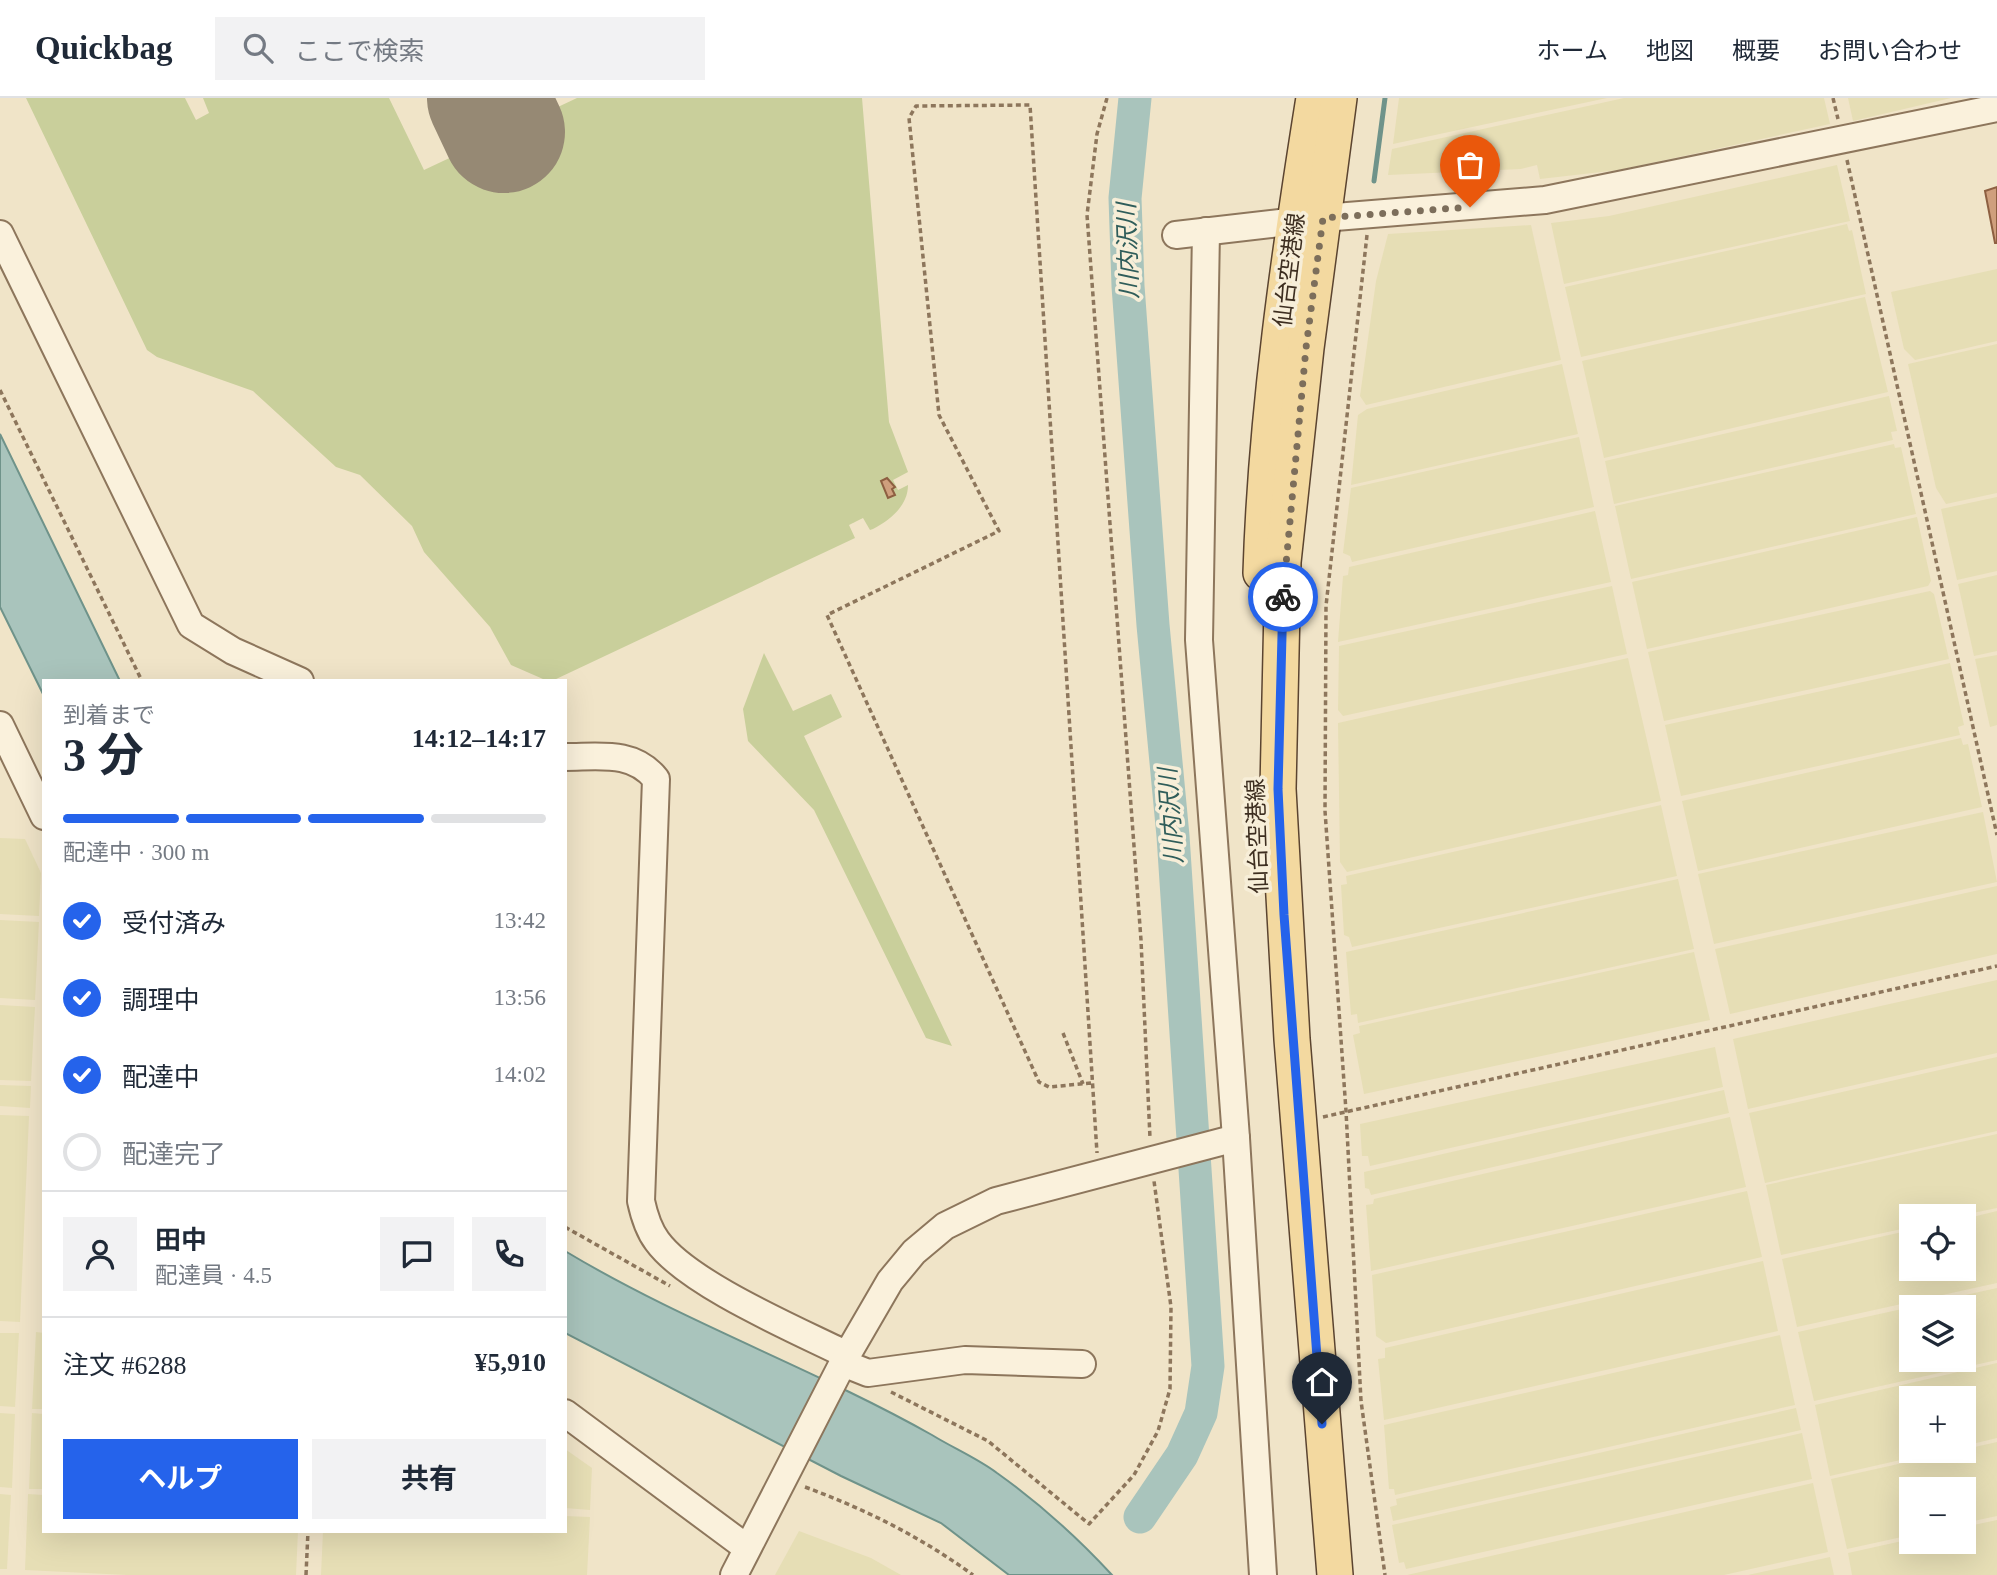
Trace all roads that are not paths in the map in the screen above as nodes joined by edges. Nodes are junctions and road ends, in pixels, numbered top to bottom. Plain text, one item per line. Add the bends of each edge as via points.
1 (1314, 98) edge
2 (1339, 98) edge
3 (1997, 107) edge
4 (1309, 219) junction
5 (1206, 231) junction
6 (0, 234) edge
7 (1175, 235) dead end
8 (296, 679) edge
9 (0, 725) edge
10 (567, 757) edge
11 (42, 812) edge
12 (1230, 1139) junction
13 (843, 1362) junction
14 (1082, 1364) dead end
15 (567, 1414) edge
16 (747, 1548) junction
17 (734, 1575) edge
18 (1263, 1575) edge
19 (1311, 1575) edge
20 (1335, 1575) edge

1 - 4 main road, 仙台空港線
2 - 4 main road, 仙台空港線
3 - 4 street via 1545,200
4 - 5 street
4 - 19 main road, 仙台空港線 via 1264,483 1254,757 1266,1008
4 - 20 main road, 仙台空港線 via 1283,562 1278,789 1292,1039
5 - 7 street
5 - 12 street via 1199,640
6 - 8 street via 191,625 233,651
9 - 11 street
10 - 13 street via 624,758 645,765 656,779 641,1201 646,1221 656,1241 682,1268
12 - 13 street via 996,1201 945,1226 914,1252 890,1281
12 - 18 street
13 - 14 street via 868,1373 965,1360
13 - 16 street
15 - 16 street
16 - 17 street

